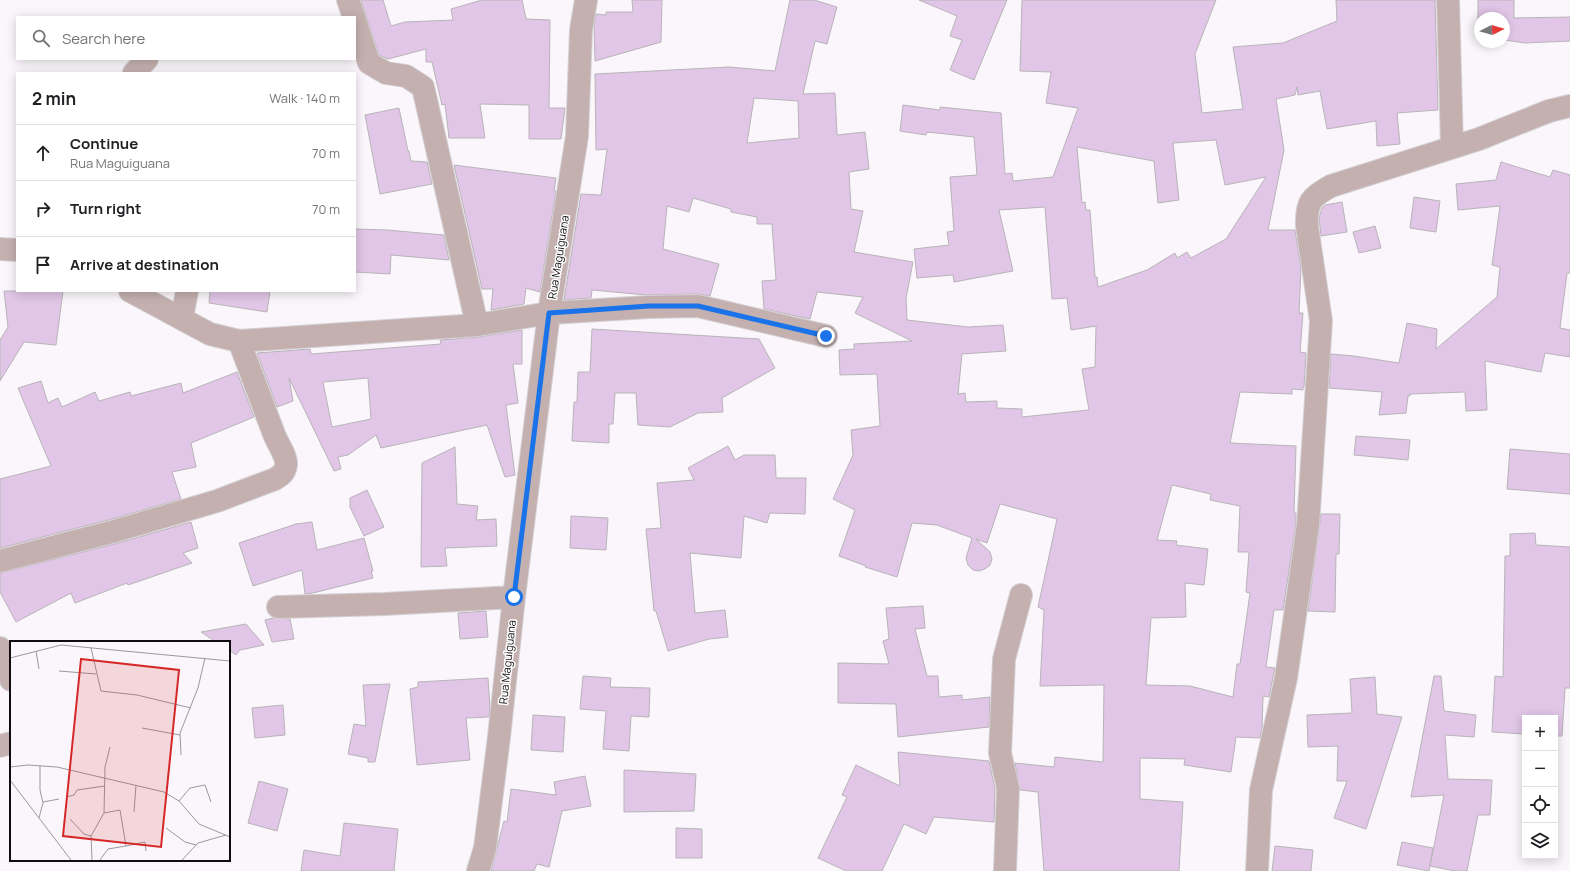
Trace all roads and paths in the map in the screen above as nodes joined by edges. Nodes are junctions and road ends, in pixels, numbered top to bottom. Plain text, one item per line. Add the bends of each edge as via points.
1 (348, 0) edge
2 (586, 0) edge
3 (1448, 0) edge
4 (354, 16) edge
5 (356, 23) edge
6 (146, 60) edge
7 (135, 72) edge
8 (1570, 106) edge
9 (1452, 147) junction
10 (0, 249) edge
11 (16, 250) edge
12 (132, 292) edge
13 (187, 292) edge
14 (549, 313) junction
15 (182, 318) junction
16 (477, 326) junction
17 (826, 336) dead end
18 (239, 341) junction
19 (0, 561) edge
20 (1022, 595) dead end
21 (514, 597) junction
22 (278, 607) dead end
23 (0, 648) edge
24 (10, 676) edge
25 (10, 743) edge
26 (0, 746) edge
27 (478, 871) edge
28 (1005, 871) edge
29 (1257, 871) edge

1 - 4 street
2 - 14 street, Rua Maguiguana via 581,30 577,136
3 - 9 street
5 - 16 street via 369,63 386,72 406,76 423,87
6 - 7 street
8 - 9 street via 1549,111
9 - 29 street via 1331,186 1317,194 1310,202 1306,213 1321,321 1308,525 1286,678 1261,790
10 - 11 street
12 - 15 street
13 - 15 street
14 - 16 street
14 - 17 street via 649,306 698,306
14 - 21 street, Rua Maguiguana
15 - 18 street via 210,334
16 - 18 street
18 - 19 street via 284,456 286,464 280,476 275,480 181,512 115,532
20 - 28 street via 1004,659 1000,753 1008,788
21 - 22 street
21 - 27 street, Rua Maguiguana via 486,848
23 - 24 street
25 - 26 street

